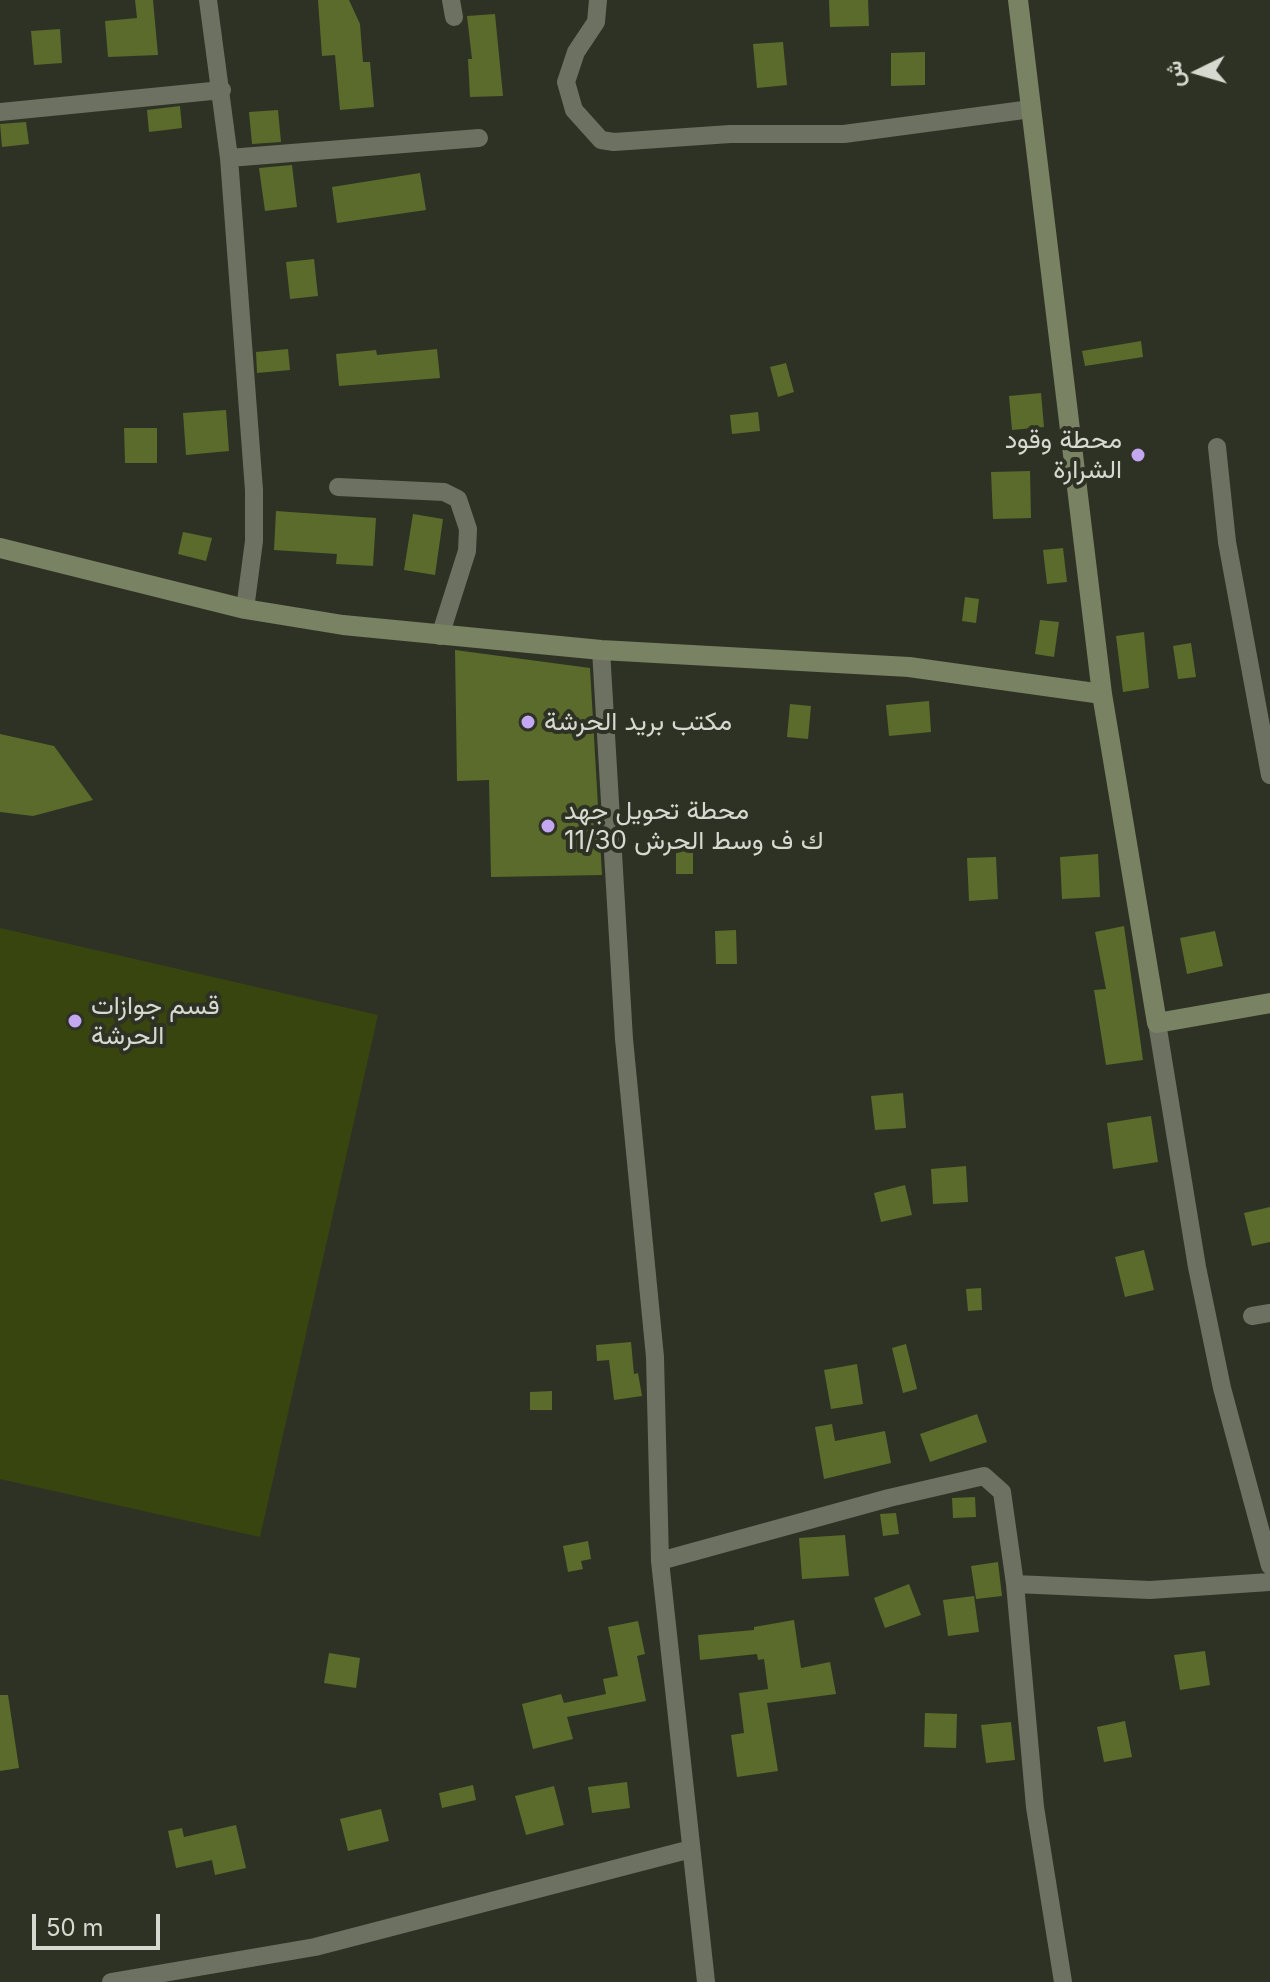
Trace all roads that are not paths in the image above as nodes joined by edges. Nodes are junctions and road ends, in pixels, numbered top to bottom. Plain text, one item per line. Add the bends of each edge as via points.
1 (208, 0) edge
2 (598, 0) edge
3 (1018, 0) edge
4 (222, 90) junction
5 (1031, 109) junction
6 (0, 112) edge
7 (479, 138) dead end
8 (229, 158) junction
9 (1217, 447) dead end
10 (338, 487) dead end
11 (0, 548) edge
12 (245, 609) junction
13 (440, 636) junction
14 (601, 650) junction
15 (1102, 694) junction
16 (1270, 775) edge
17 (1270, 1003) edge
18 (1157, 1023) junction
19 (660, 1561) junction
20 (1270, 1566) edge
21 (1270, 1582) edge
22 (1015, 1584) junction
23 (691, 1849) junction
24 (111, 1982) edge
25 (706, 1982) edge
26 (1063, 1982) edge

1 - 4 street
2 - 5 street via 594,28 576,52 566,82 574,110 601,140 844,134
3 - 5 street
4 - 6 street
4 - 8 street
5 - 15 street
7 - 8 street
8 - 12 street via 254,490
9 - 16 street via 1227,542
10 - 13 street via 444,492 458,499 466,521 467,551
11 - 12 street
12 - 13 street
13 - 14 street
14 - 15 street via 909,667
14 - 19 street via 624,1039 657,1386
15 - 18 street
17 - 18 street
18 - 20 street via 1222,1388
19 - 22 street via 984,1476 1002,1492
19 - 23 street
21 - 22 street via 1150,1590
22 - 26 street via 1035,1807
23 - 24 street via 315,1947
23 - 25 street

